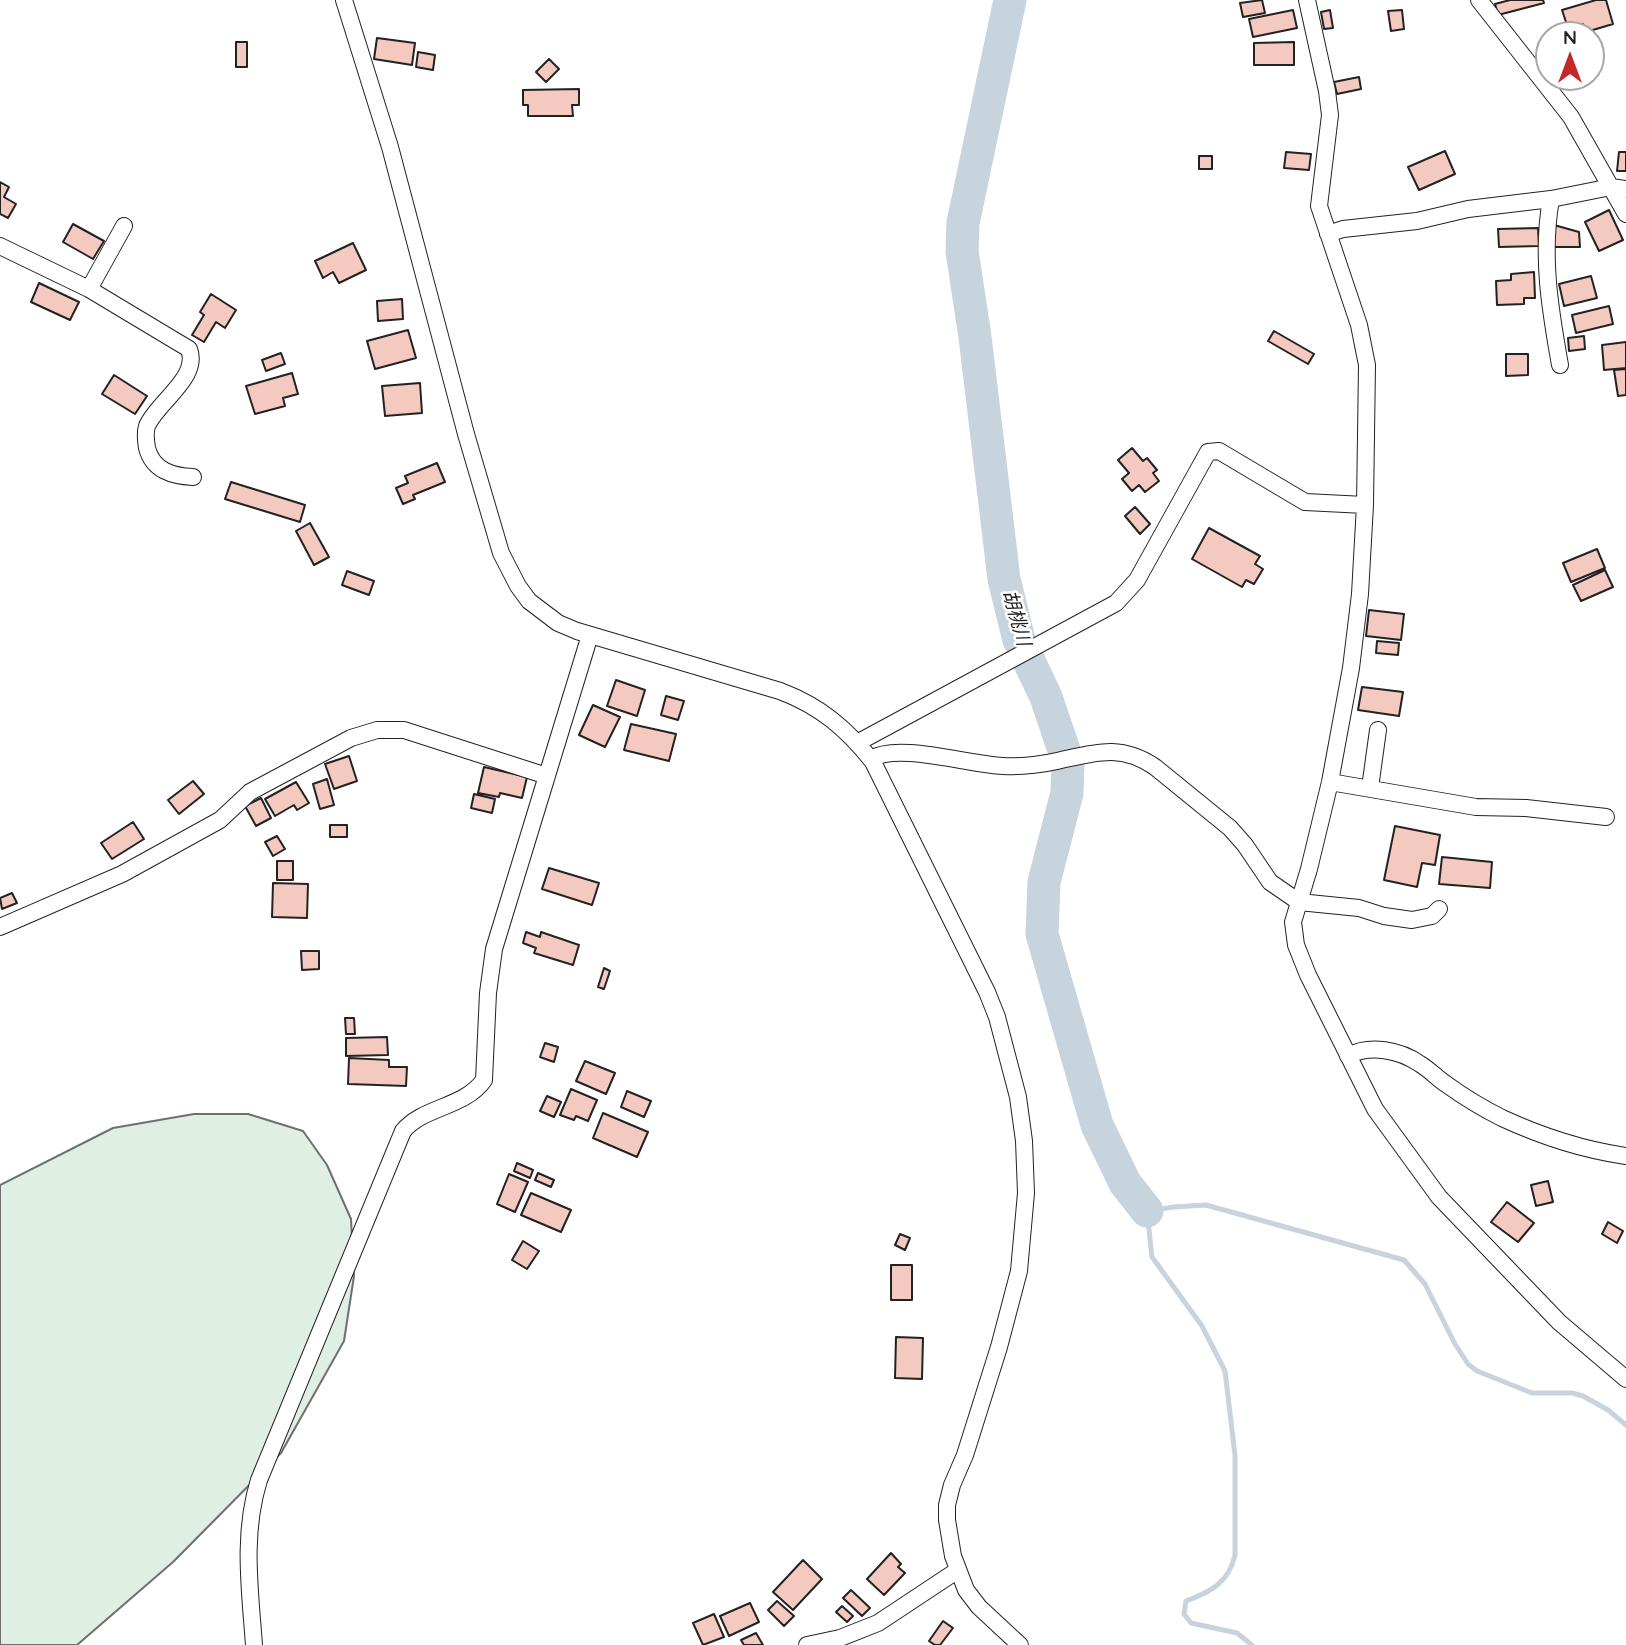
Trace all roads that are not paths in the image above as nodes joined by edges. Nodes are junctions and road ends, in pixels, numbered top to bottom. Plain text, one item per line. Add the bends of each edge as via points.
1 (344, 0) edge
2 (1307, 0) edge
3 (1479, 0) edge
4 (1618, 188) edge
5 (1551, 199) junction
6 (1626, 214) edge
7 (124, 226) dead end
8 (1328, 234) junction
9 (0, 246) edge
10 (89, 289) junction
11 (1560, 365) dead end
12 (193, 477) dead end
13 (1365, 505) junction
14 (590, 635) junction
15 (1378, 730) dead end
16 (857, 743) junction
17 (871, 759) junction
18 (547, 776) junction
19 (1330, 782) junction
20 (1370, 788) junction
21 (1606, 817) dead end
22 (1299, 902) junction
23 (1439, 909) dead end
24 (0, 927) edge
25 (1348, 1056) junction
26 (1626, 1156) edge
27 (1626, 1379) edge
28 (958, 1570) junction
29 (254, 1645) edge
30 (807, 1645) edge
31 (1020, 1645) edge

1 - 14 street via 390,147 502,553 529,601 558,623
2 - 8 street via 1330,115 1319,206
3 - 4 street via 1566,109
4 - 5 street
4 - 6 street
5 - 8 street
5 - 11 street via 1546,264
7 - 10 street
8 - 13 street via 1359,325 1367,365
9 - 10 street
10 - 12 street via 188,349 190,369 147,426 146,442 152,460 163,471
13 - 16 street via 1305,502 1219,452 1208,452 1137,580 1116,603
13 - 19 street via 1351,668
14 - 16 street via 802,699 830,716
14 - 18 street
15 - 20 street
16 - 17 street
17 - 22 street via 900,752 1017,766 1096,752 1135,755 1230,828 1270,882
17 - 28 street via 997,1017 1024,1141 1026,1193 1019,1271 947,1505 949,1540
18 - 24 street via 404,730 363,733 250,792 220,820 122,874
18 - 29 street via 494,949 484,1080 466,1098 422,1116 402,1131 259,1480 248,1525
19 - 20 street
19 - 22 street
20 - 21 street via 1476,807
22 - 23 street via 1359,908 1412,920 1432,916
22 - 25 street via 1293,922 1296,946
25 - 26 street via 1373,1050 1404,1055 1502,1118 1581,1147
25 - 27 street via 1384,1125 1439,1197 1559,1322
28 - 30 street via 878,1623
28 - 31 street via 979,1607

